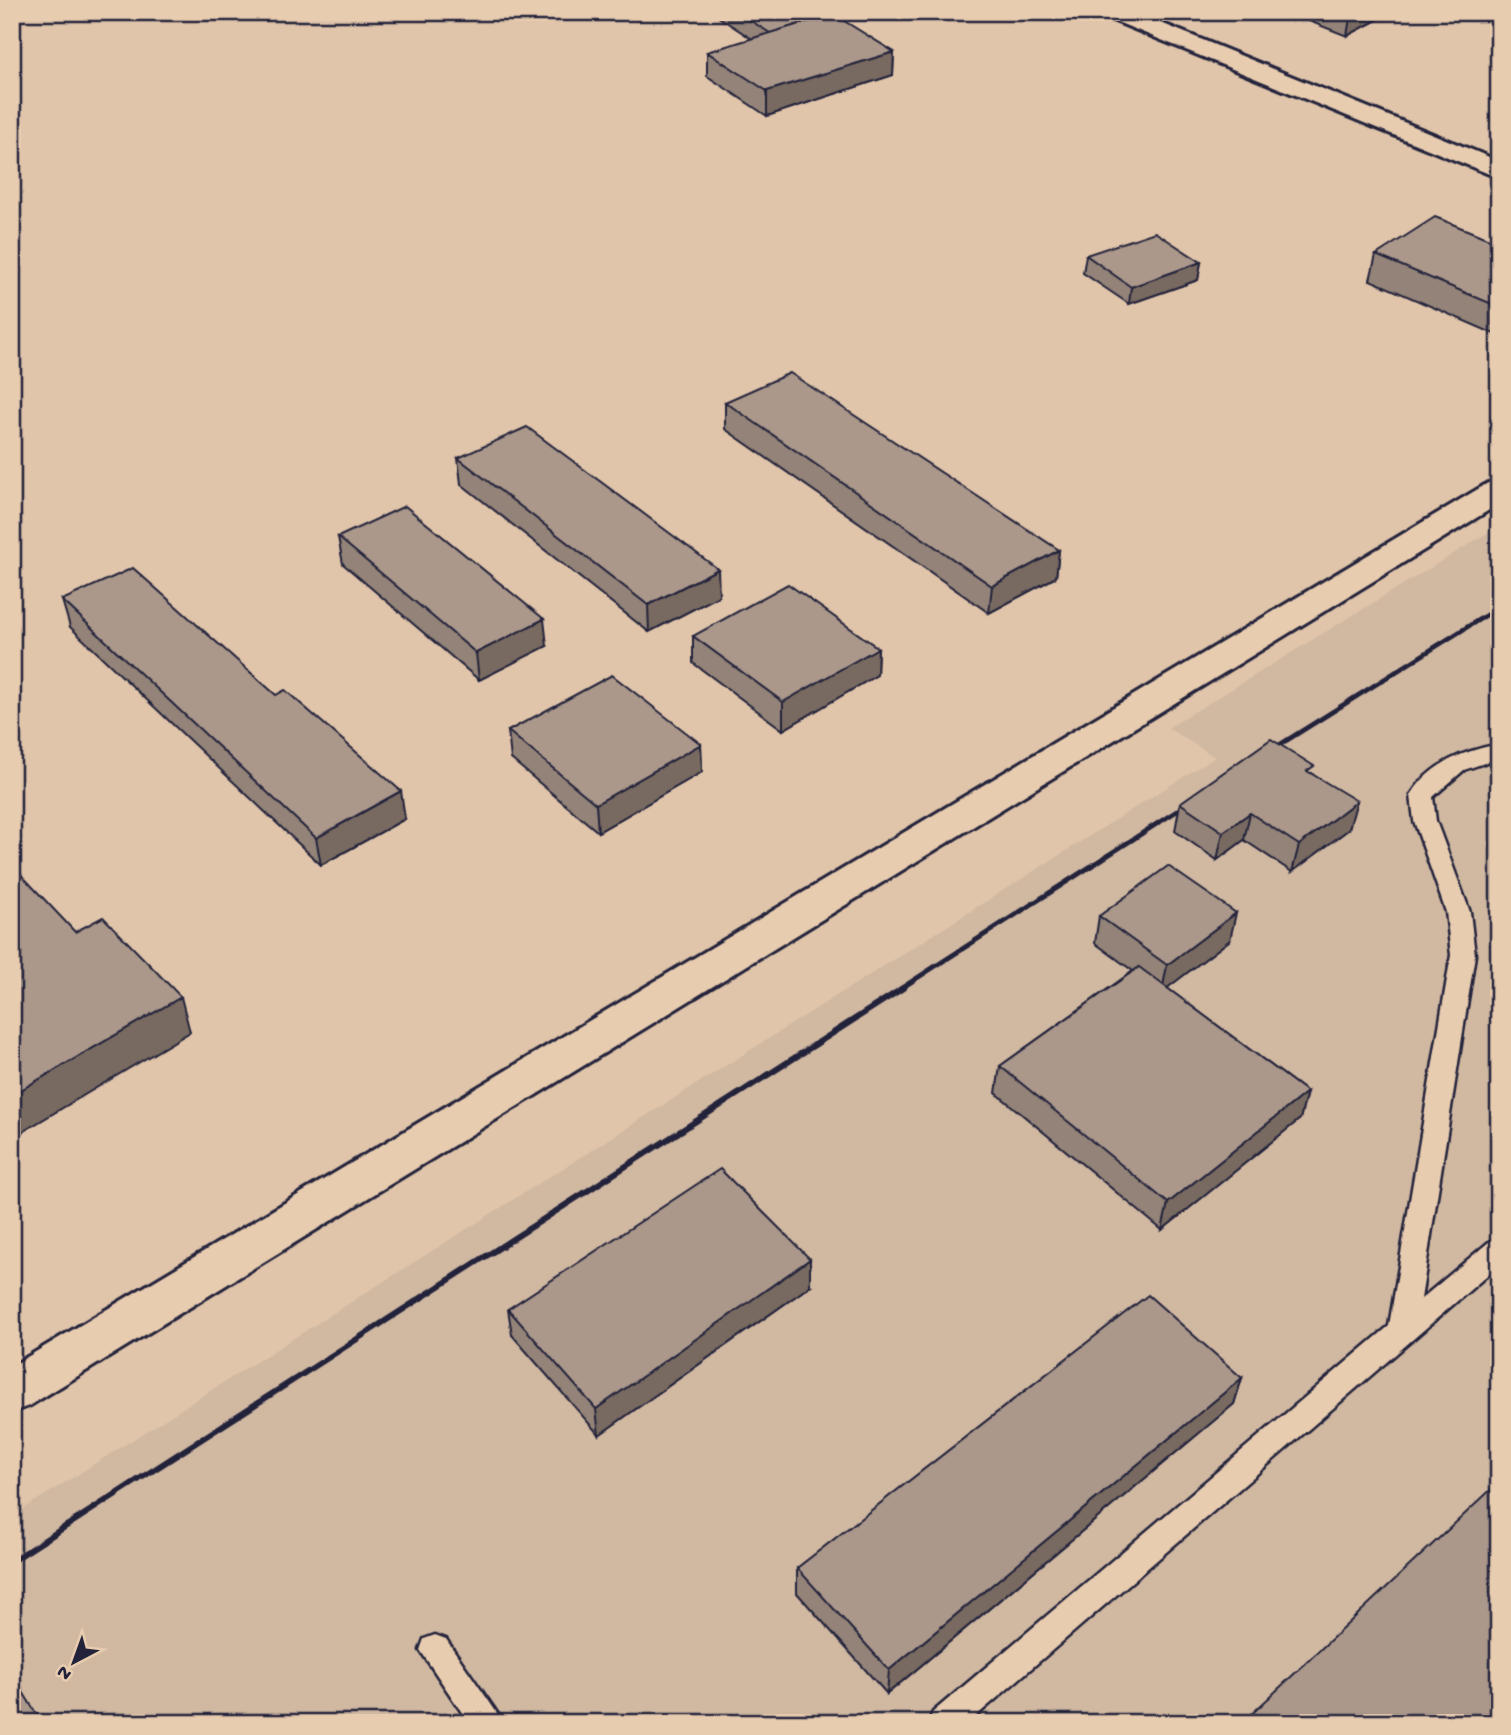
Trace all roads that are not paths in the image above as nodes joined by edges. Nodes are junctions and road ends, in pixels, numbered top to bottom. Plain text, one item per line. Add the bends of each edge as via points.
1 (1113, 12) edge
2 (1499, 170) edge
3 (1499, 491) edge
4 (1499, 751) edge
5 (1499, 1249) edge
6 (1402, 1331) junction
7 (12, 1391) edge
8 (435, 1650) dead end
9 (488, 1723) edge
10 (944, 1723) edge

1 - 2 street
3 - 7 street
4 - 6 lane via 1471,756 1441,773 1422,795 1425,821 1458,912 1463,955
5 - 6 lane
6 - 10 lane
8 - 9 lane

